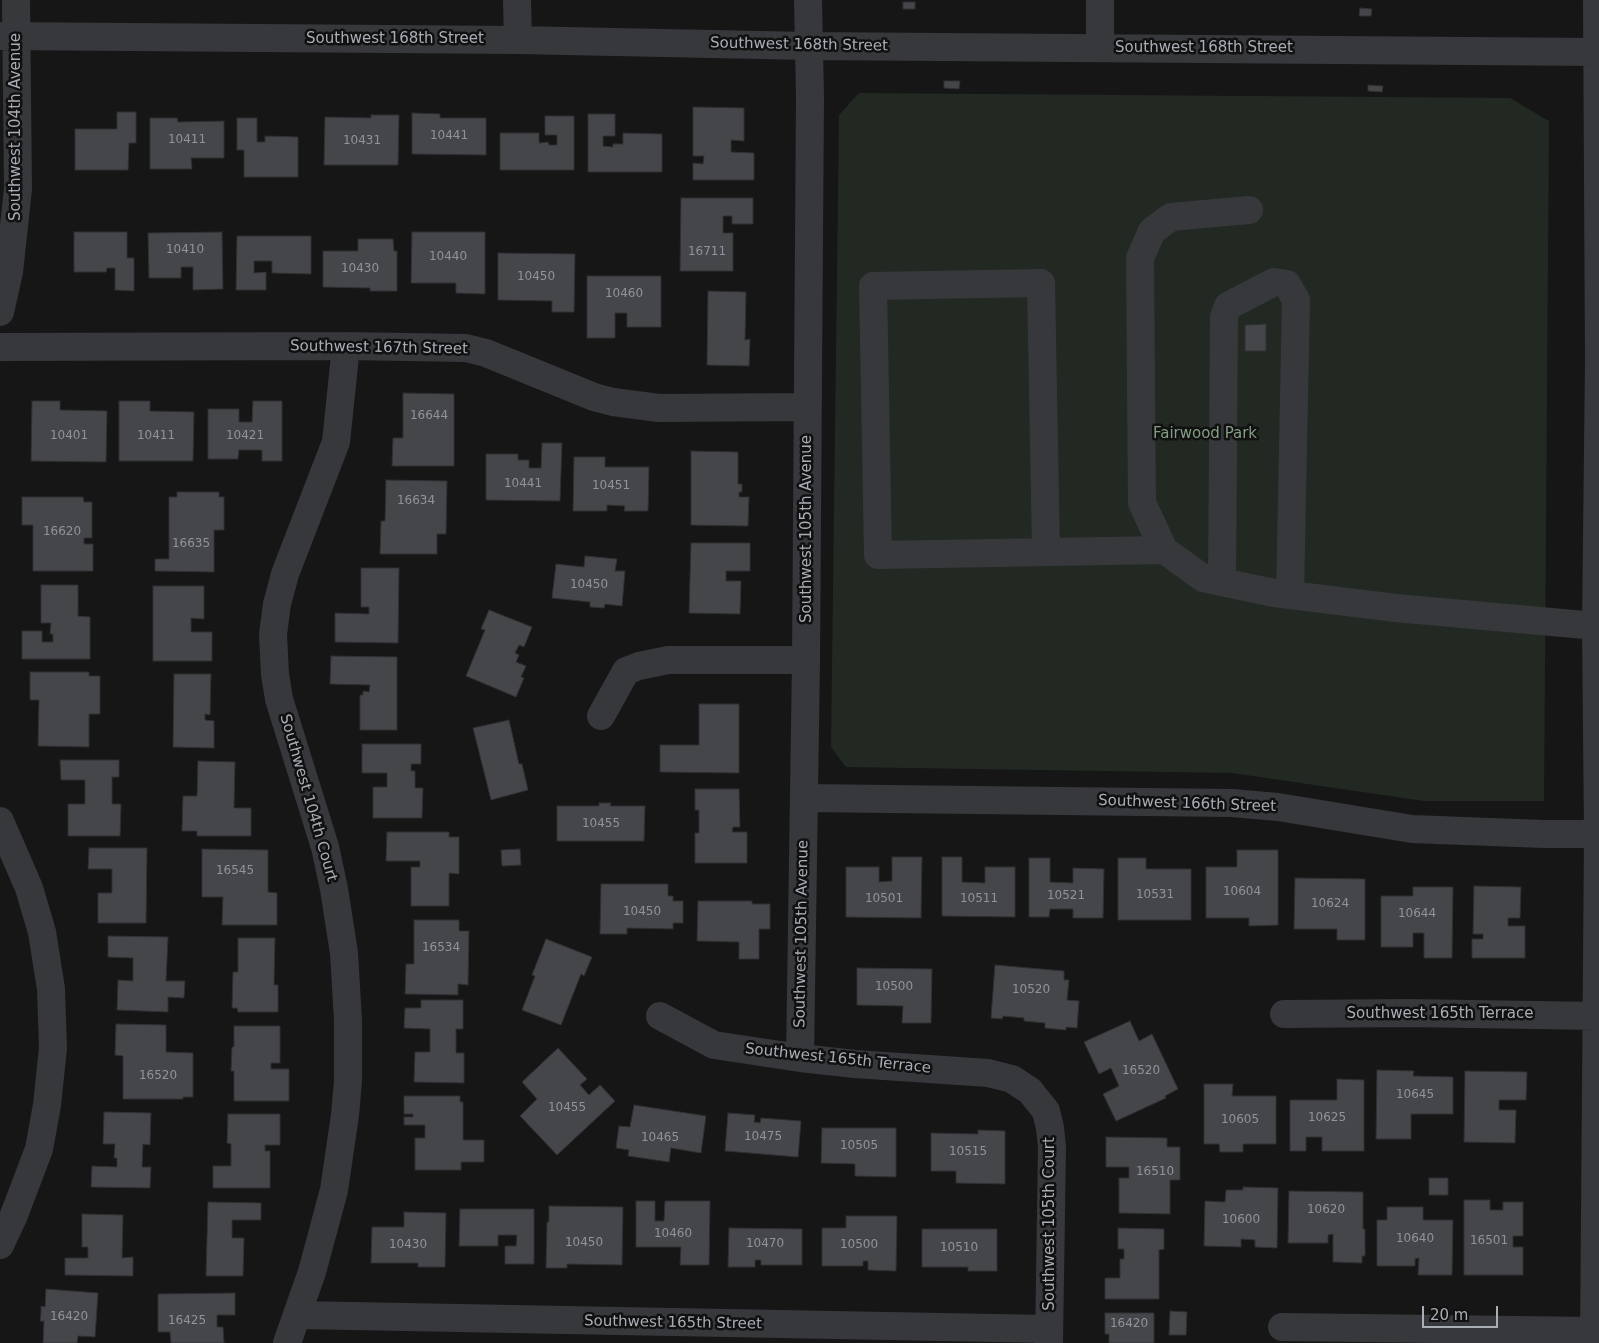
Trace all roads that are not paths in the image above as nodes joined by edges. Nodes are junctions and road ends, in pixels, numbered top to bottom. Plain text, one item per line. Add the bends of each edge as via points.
1 (16, 0) edge
2 (517, 0) edge
3 (808, 0) edge
4 (1100, 0) edge
5 (1597, 0) edge
6 (8, 36) edge
7 (518, 40) junction
8 (809, 46) junction
9 (1100, 48) junction
10 (1598, 52) edge
11 (1249, 210) dead end
12 (0, 312) edge
13 (346, 346) junction
14 (0, 347) edge
15 (1599, 360) edge
16 (808, 407) junction
17 (1164, 550) junction
18 (1046, 552) junction
19 (1222, 582) junction
20 (1290, 595) junction
21 (1596, 626) junction
22 (806, 660) junction
23 (1598, 687) edge
24 (600, 716) dead end
25 (804, 798) junction
26 (0, 821) edge
27 (1598, 834) junction
28 (1597, 1000) edge
29 (1284, 1014) dead end
30 (660, 1016) dead end
31 (800, 1058) junction
32 (1022, 1084) joint
33 (0, 1245) edge
34 (297, 1315) junction
35 (1282, 1326) dead end
36 (1049, 1336) edge
37 (1594, 1337) edge
38 (287, 1343) edge

1 - 6 street, Southwest 104th Avenue
2 - 7 street
3 - 8 street, Southwest 105th Avenue
4 - 9 street
5 - 10 street
6 - 7 street, Southwest 168th Street
6 - 12 street, Southwest 104th Avenue via 18,189 15,232
7 - 8 street, Southwest 168th Street
8 - 9 street, Southwest 168th Street
8 - 16 street, Southwest 105th Avenue
9 - 10 street, Southwest 168th Street
10 - 15 street
11 - 17 street via 1171,217 1152,230 1140,258 1142,502
13 - 14 street, Southwest 167th Street
13 - 16 street, Southwest 167th Street via 466,348 594,397 645,407
13 - 34 street, Southwest 104th Court via 336,442 284,574 273,634 280,699 325,847 334,889 344,953 348,1020 346,1107 334,1190
15 - 21 street
16 - 22 street, Southwest 105th Avenue
17 - 18 street
17 - 19 street via 1203,578
18 - 18 street via 878,555 873,286 1041,283
19 - 20 street
19 - 20 street via 1224,317 1228,306 1274,282 1287,284 1296,300
20 - 21 street
21 - 23 street
22 - 24 street via 668,660 639,666 626,671
22 - 25 street, Southwest 105th Avenue
23 - 27 street
25 - 27 street, Southwest 166th Street via 1241,803 1412,829
25 - 31 street, Southwest 105th Avenue
26 - 33 street via 29,888 42,932 51,989 54,1048 38,1149
27 - 28 street
28 - 29 street, Southwest 165th Terrace via 1409,1013
28 - 37 street
30 - 31 street, Southwest 165th Terrace via 714,1045
31 - 32 street, Southwest 165th Terrace via 988,1073 1012,1078
32 - 36 street, Southwest 105th Court via 1046,1111 1050,1128
34 - 36 street, Southwest 165th Street
34 - 38 street, Southwest 104th Court
35 - 37 street

